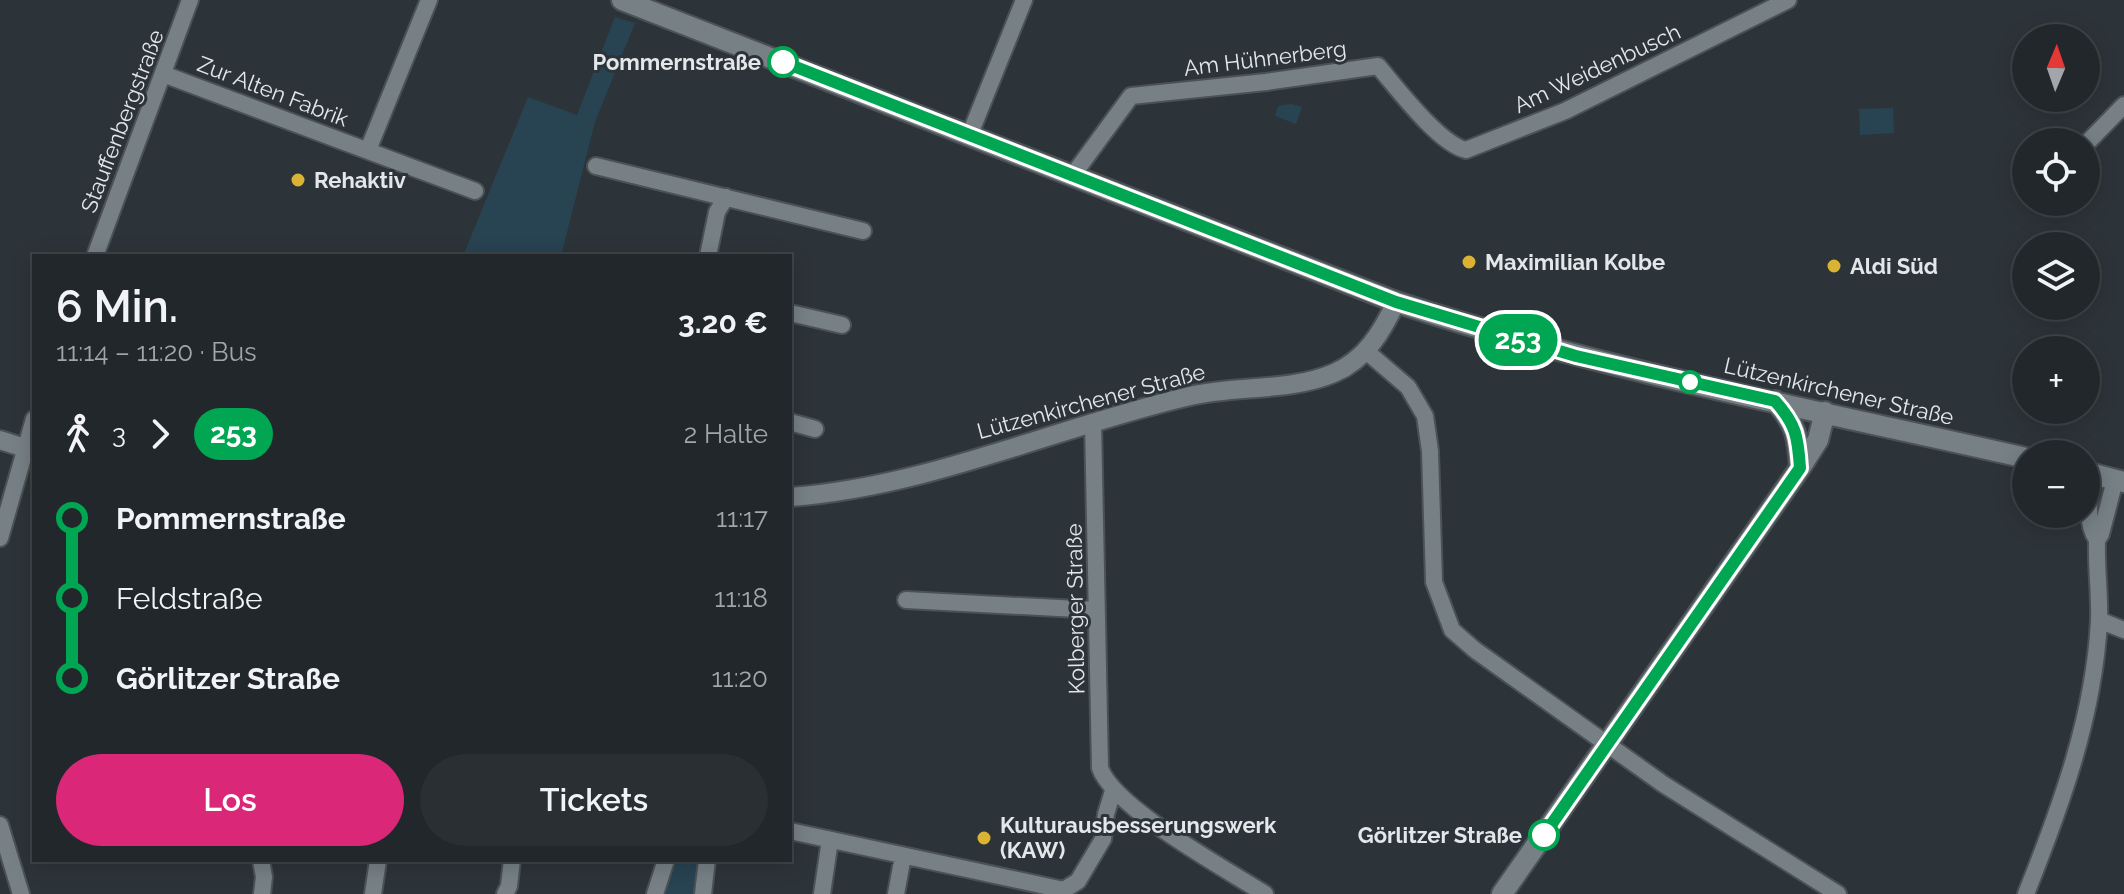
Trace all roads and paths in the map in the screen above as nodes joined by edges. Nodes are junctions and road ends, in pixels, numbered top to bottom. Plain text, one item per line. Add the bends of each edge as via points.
1 (189, 0) edge
2 (429, 0) edge
3 (622, 0) edge
4 (1024, 0) edge
5 (1788, 0) edge
6 (163, 74) junction
7 (2124, 105) edge
8 (2100, 130) edge
9 (970, 134) junction
10 (368, 150) junction
11 (1466, 150) joint
12 (596, 166) dead end
13 (1073, 175) junction
14 (475, 191) dead end
15 (726, 197) junction
16 (863, 231) dead end
17 (96, 254) edge
18 (708, 254) edge
19 (1396, 302) junction
20 (792, 313) edge
21 (842, 325) dead end
22 (1366, 351) junction
23 (1775, 401) junction
24 (1825, 412) junction
25 (1093, 422) junction
26 (792, 423) edge
27 (815, 429) dead end
28 (0, 440) edge
29 (30, 449) edge
30 (2012, 455) edge
31 (1800, 468) junction
32 (2100, 476) edge
33 (2120, 481) edge
34 (792, 497) edge
35 (2091, 528) edge
36 (0, 538) edge
37 (2097, 540) junction
38 (906, 600) dead end
39 (1096, 610) junction
40 (2099, 620) junction
41 (2124, 630) edge
42 (1607, 745) junction
43 (1113, 791) junction
44 (0, 825) edge
45 (792, 831) edge
46 (830, 840) junction
47 (903, 856) junction
48 (261, 862) edge
49 (378, 862) edge
50 (512, 862) edge
51 (665, 862) edge
52 (707, 862) edge
53 (21, 894) edge
54 (262, 894) edge
55 (373, 894) edge
56 (505, 894) edge
57 (655, 894) edge
58 (703, 894) edge
59 (822, 894) edge
60 (896, 894) edge
61 (1265, 894) edge
62 (1502, 894) edge
63 (1838, 894) edge
64 (2026, 894) edge

1 - 6 street, Stauffenbergstraße
2 - 10 street, Zur Alten Fabrik
3 - 9 main road
4 - 9 street
5 - 11 street, Am Weidenbusch via 1565,111
6 - 10 street, Zur Alten Fabrik
6 - 17 street, Stauffenbergstraße
7 - 8 street
9 - 13 main road
10 - 14 street, Zur Alten Fabrik
11 - 13 street, Am Hühnerberg via 1449,143 1378,66 1131,96
12 - 15 street
13 - 19 main road
15 - 16 street
15 - 18 street via 717,212
19 - 22 street, Lützenkirchener Straße
19 - 23 main road, Lützenkirchener Straße via 1576,356
20 - 21 street
22 - 25 street, Lützenkirchener Straße via 1323,377 1192,395
22 - 42 street via 1408,387 1425,416 1434,582 1452,630
23 - 24 main road, Lützenkirchener Straße
23 - 31 main road via 1796,431
24 - 30 main road, Lützenkirchener Straße
24 - 31 main road via 1818,440
25 - 34 street, Lützenkirchener Straße via 899,481
25 - 39 street, Kolberger Straße
26 - 27 street
28 - 29 street
29 - 36 street
31 - 42 main road
32 - 33 main road
33 - 37 street
35 - 37 street
37 - 40 street
38 - 39 street
39 - 43 street, Kolberger Straße via 1100,768
40 - 41 street
40 - 64 street via 2092,681 2071,774
42 - 62 main road
42 - 63 street
43 - 47 street via 1103,839 1068,889
43 - 61 street
44 - 53 street
45 - 46 street
46 - 47 street
46 - 59 street
47 - 60 street
48 - 54 street
49 - 55 street
50 - 56 street
51 - 57 street
52 - 58 street

